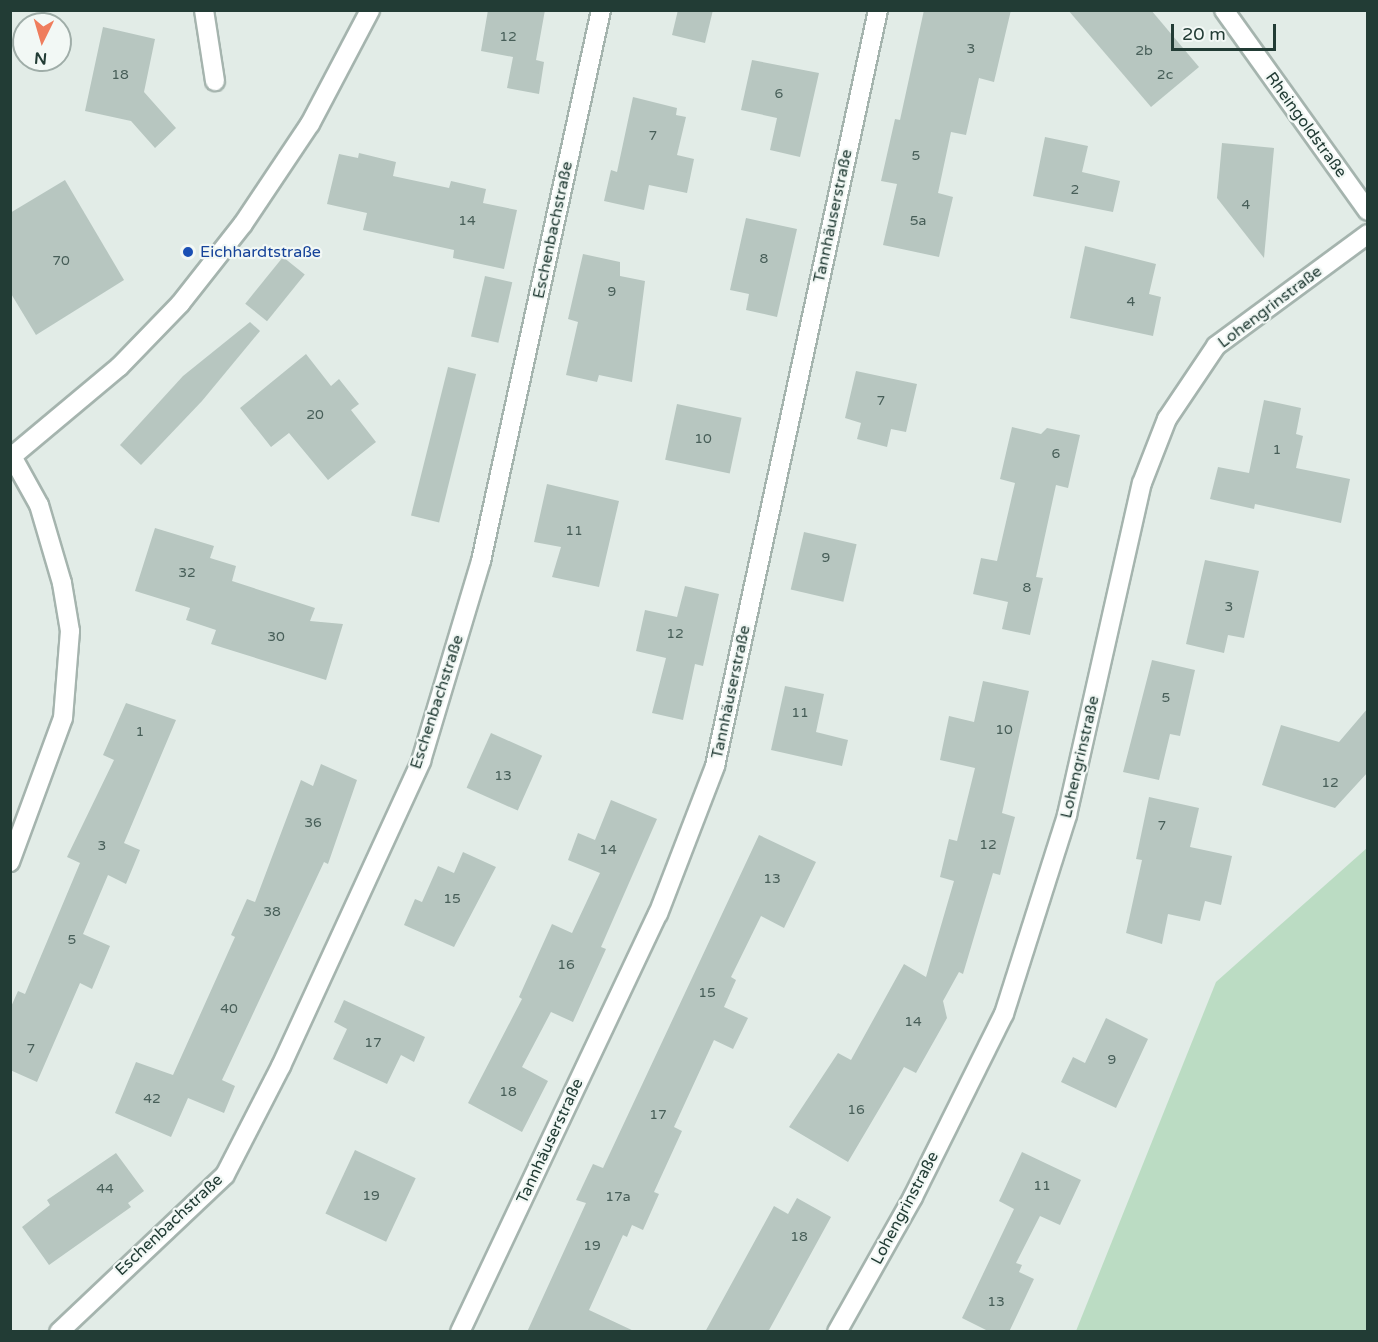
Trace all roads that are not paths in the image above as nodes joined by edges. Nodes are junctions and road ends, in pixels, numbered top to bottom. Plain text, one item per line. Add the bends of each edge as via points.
1 (204, 10) edge
2 (370, 10) edge
3 (601, 10) edge
4 (878, 10) edge
5 (1224, 10) edge
6 (215, 81) dead end
7 (1368, 211) edge
8 (1368, 234) edge
9 (12, 458) edge
10 (10, 862) edge
11 (59, 1332) edge
12 (460, 1332) edge
13 (837, 1332) edge

1 - 6 street
2 - 9 street via 310,124 243,224 180,304 119,366
3 - 11 street, Eschenbachstraße via 481,561 421,760 281,1066 225,1175
4 - 12 street, Tannhäuserstraße via 715,766 658,914
5 - 7 street, Rheingoldstraße
8 - 13 street, Lohengrinstraße via 1216,346 1167,419 1142,483 1067,815 1004,1014 913,1197
9 - 10 street via 39,505 62,583 70,631 63,718

